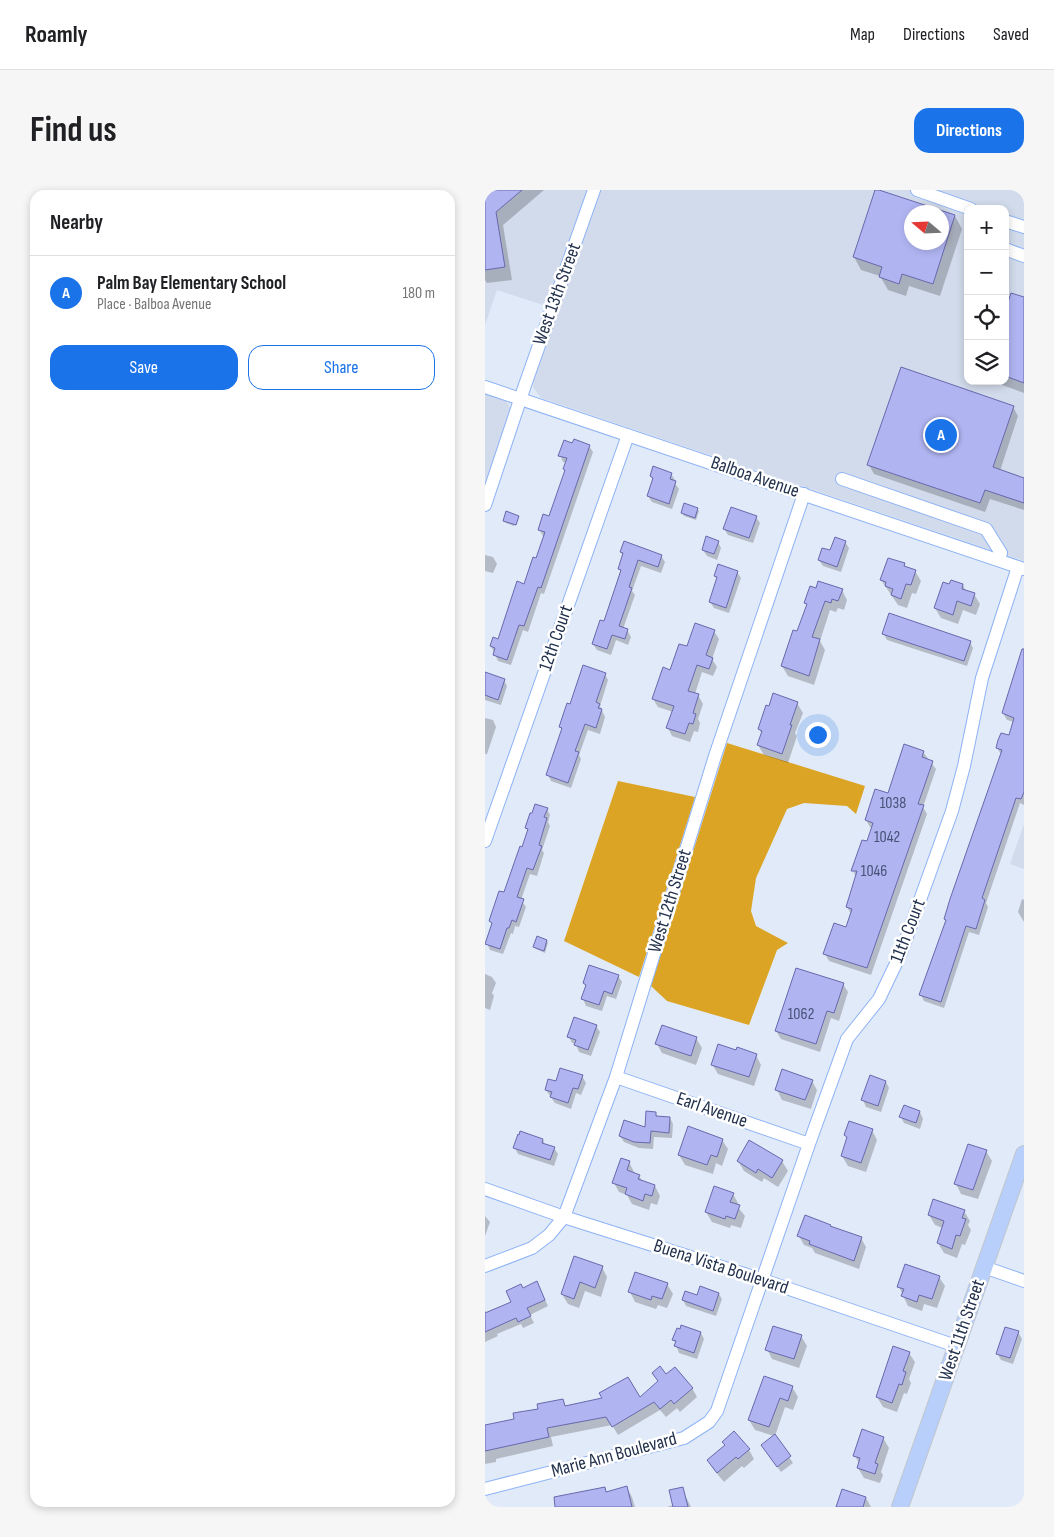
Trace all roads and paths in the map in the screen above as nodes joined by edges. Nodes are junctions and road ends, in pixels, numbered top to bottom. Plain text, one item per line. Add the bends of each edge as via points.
1 (594, 190) edge
2 (917, 190) edge
3 (964, 207) edge
4 (1009, 225) edge
5 (1024, 227) edge
6 (1008, 250) edge
7 (1024, 256) edge
8 (485, 387) edge
9 (520, 398) junction
10 (628, 435) junction
11 (842, 479) dead end
12 (804, 494) junction
13 (485, 505) edge
14 (999, 560) junction
15 (1021, 568) edge
16 (485, 841) edge
17 (616, 1077) junction
18 (809, 1144) junction
19 (1024, 1154) edge
20 (485, 1189) edge
21 (564, 1217) junction
22 (485, 1266) edge
23 (984, 1267) junction
24 (763, 1280) junction
25 (1024, 1282) edge
26 (956, 1346) junction
27 (485, 1489) edge
28 (900, 1507) edge

1 - 9 street, West 13th Street
2 - 3 street
4 - 5 street
6 - 7 street
8 - 9 street, Balboa Avenue
9 - 10 street, Balboa Avenue
9 - 13 street, West 13th Street
10 - 12 street, Balboa Avenue
10 - 16 street, 12th Court
11 - 14 street via 986,529 1001,553
12 - 14 street, Balboa Avenue
12 - 17 street, West 12th Street via 715,756
14 - 15 street, Balboa Avenue
15 - 18 street, 11th Court via 982,678 952,811 904,944 879,999 847,1039
17 - 18 street, Earl Avenue
17 - 21 street, West 12th Street
18 - 24 street, 11th Court
19 - 23 main road, West 11th Street
20 - 21 street, Buena Vista Boulevard
21 - 22 street, West 12th Street via 532,1248
21 - 24 street, Buena Vista Boulevard
23 - 25 street
23 - 26 main road, West 11th Street
24 - 26 street, Buena Vista Boulevard
24 - 27 street, Marie Ann Boulevard via 717,1411 709,1422 684,1438
26 - 28 main road, West 11th Street

